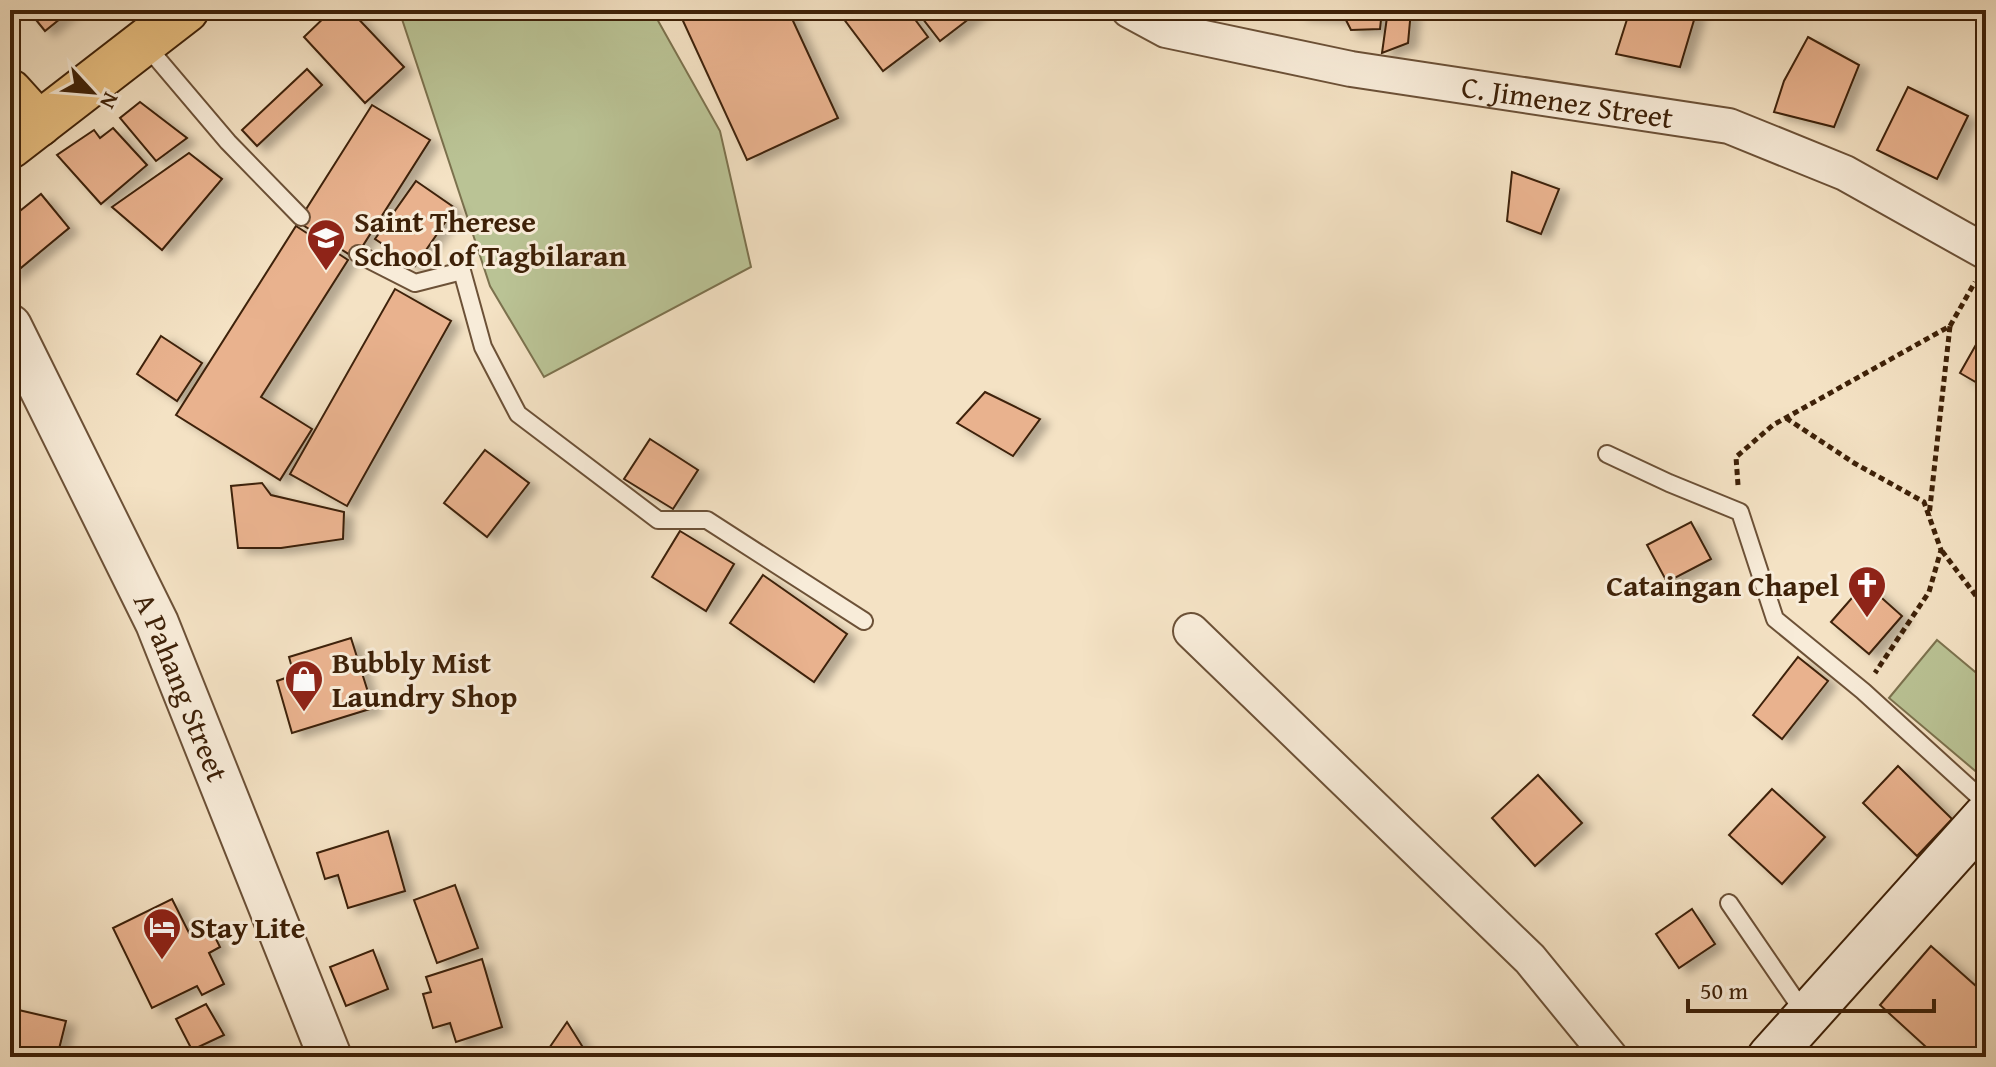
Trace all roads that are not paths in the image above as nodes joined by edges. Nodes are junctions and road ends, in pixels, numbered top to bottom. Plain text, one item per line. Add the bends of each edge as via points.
1 (186, 10) edge
2 (1129, 10) edge
3 (144, 43) junction
4 (10, 92) edge
5 (24, 135) edge
6 (301, 217) dead end
7 (358, 254) dead end
8 (1982, 264) edge
9 (10, 326) edge
10 (1607, 454) dead end
11 (864, 621) dead end
12 (1191, 631) dead end
13 (1986, 803) edge
14 (1986, 816) edge
15 (1729, 903) dead end
16 (1808, 1018) junction
17 (330, 1057) edge
18 (1610, 1057) edge
19 (1770, 1057) edge

1 - 3 main road
2 - 8 street, C. Jimenez Street via 1166,30 1351,69 1729,126 1845,173
3 - 5 main road
3 - 6 lane
4 - 5 main road
7 - 11 lane via 415,283 462,271 483,347 518,414 658,520 707,520
9 - 17 street, A Pahang Street via 157,623
10 - 13 lane via 1740,512 1775,619
12 - 18 street via 1530,959
14 - 16 main road
15 - 16 lane
16 - 19 main road

